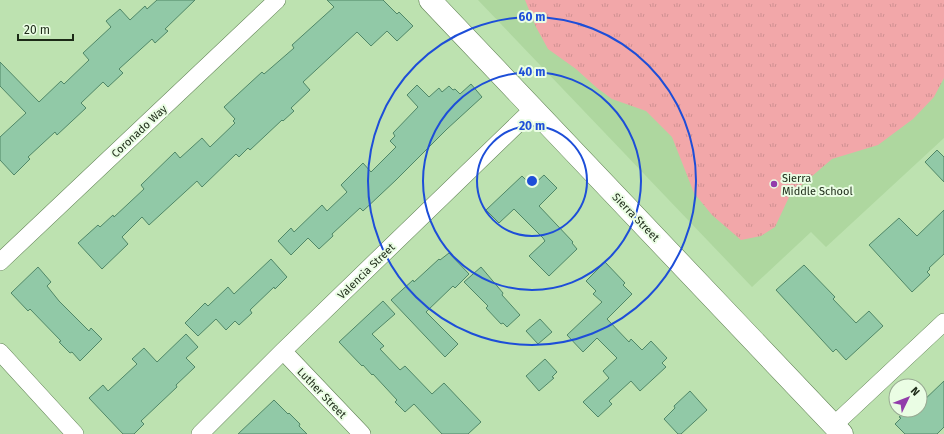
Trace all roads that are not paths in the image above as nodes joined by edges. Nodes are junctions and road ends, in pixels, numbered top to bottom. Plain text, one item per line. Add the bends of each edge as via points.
1 (278, 0) edge
2 (430, 0) edge
3 (534, 109) junction
4 (0, 262) edge
5 (944, 322) edge
6 (283, 351) junction
7 (0, 352) edge
8 (838, 430) edge
9 (75, 434) edge
10 (200, 434) edge
11 (362, 434) edge

1 - 4 street, Coronado Way
2 - 3 street, Sierra Street
3 - 6 street, Valencia Street
3 - 8 street, Sierra Street
5 - 8 street
6 - 10 street, Valencia Street
6 - 11 street, Luther Street
7 - 9 street

